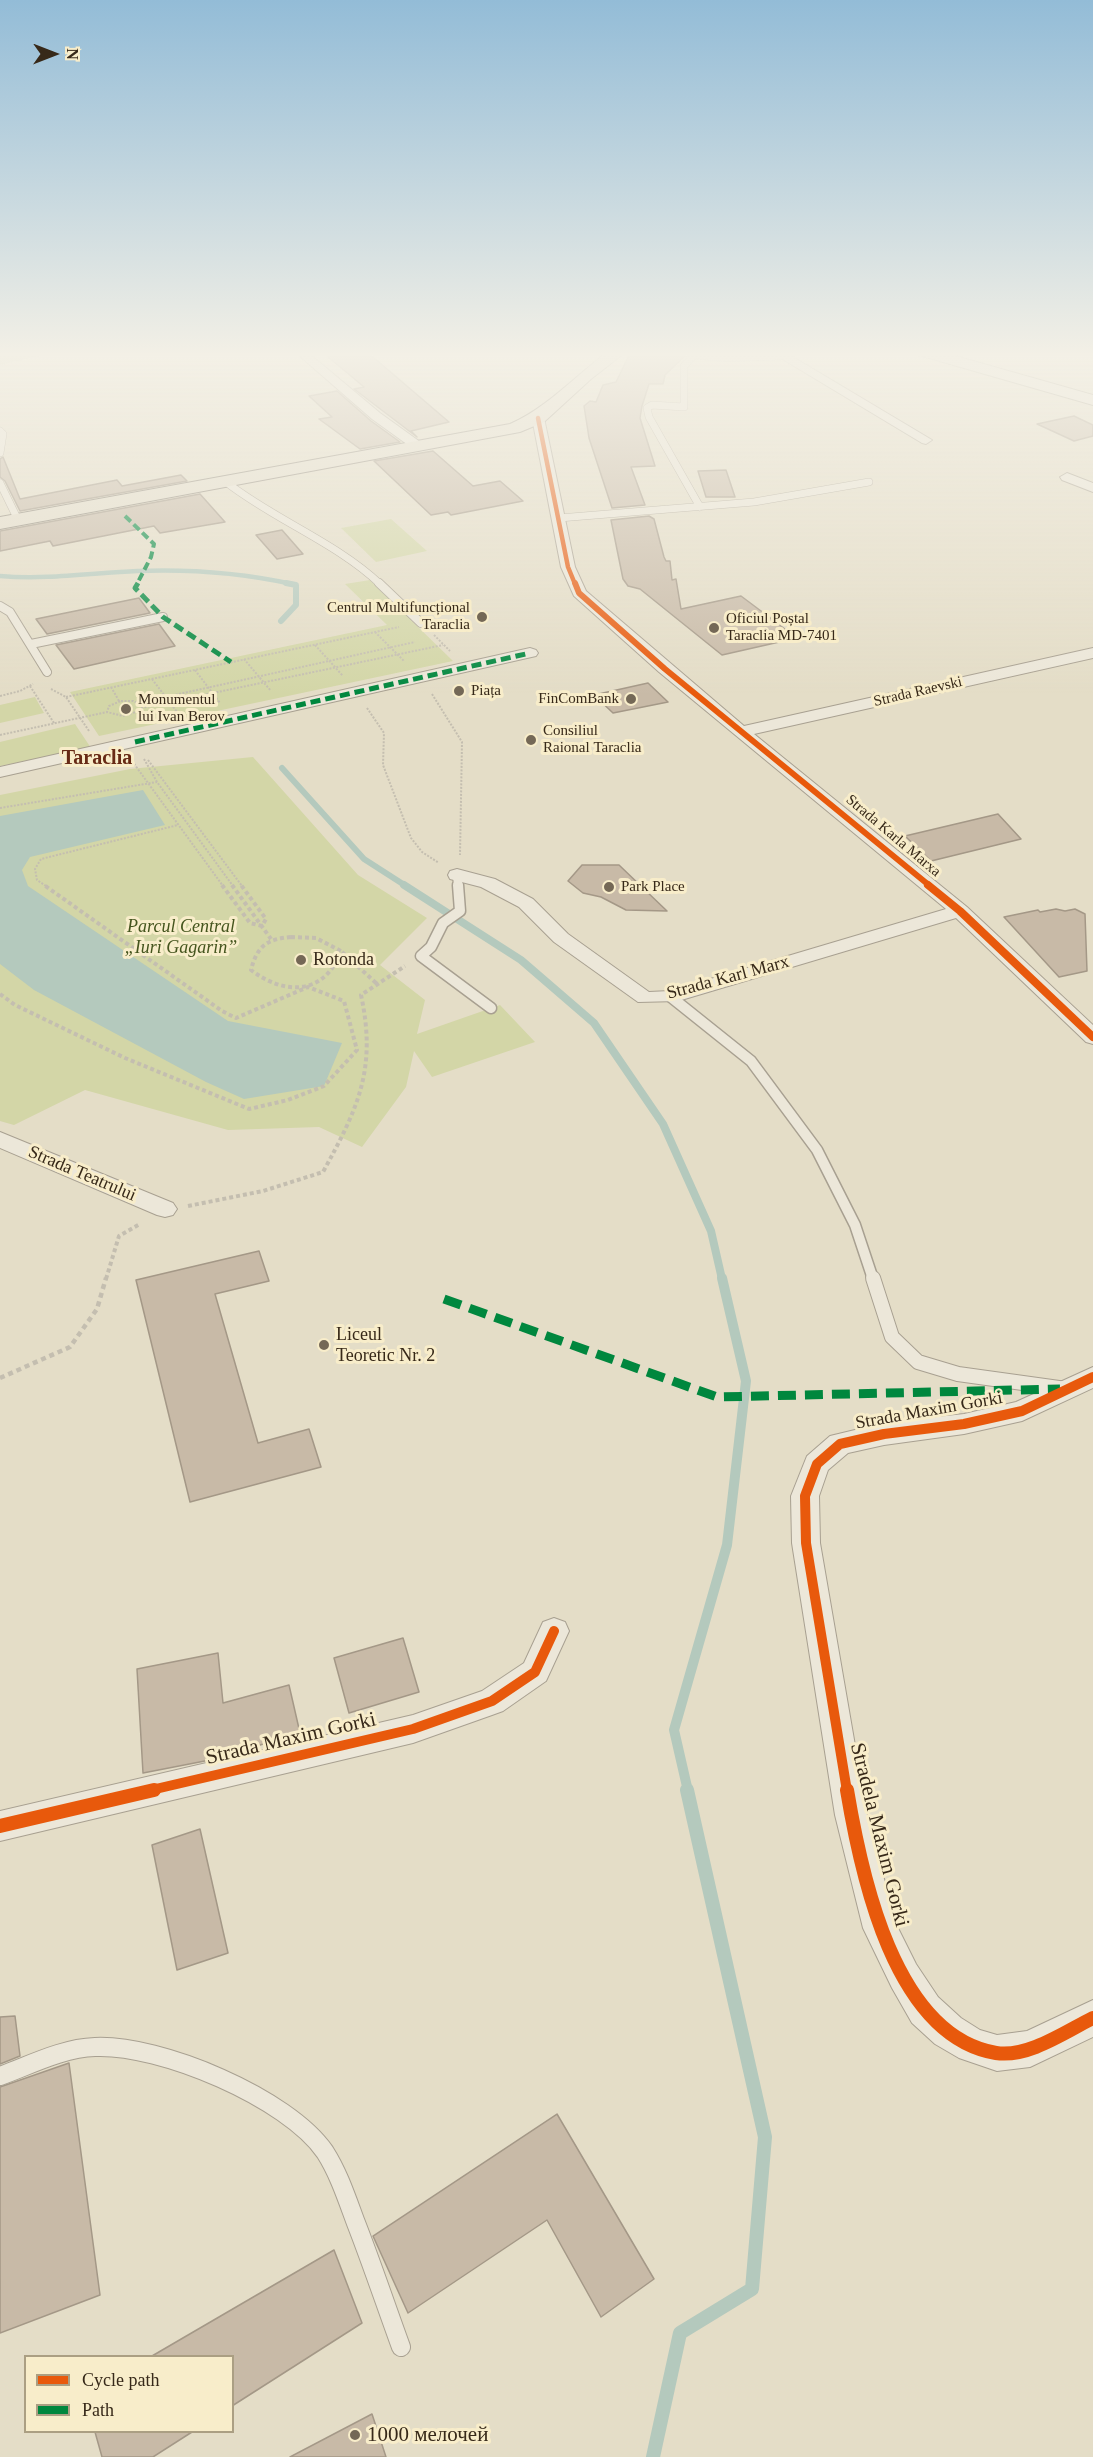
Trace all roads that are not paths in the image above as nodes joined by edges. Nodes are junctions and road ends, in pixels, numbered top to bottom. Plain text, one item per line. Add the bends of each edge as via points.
1 (316, 466) edge
2 (548, 466) edge
3 (677, 466) edge
4 (1067, 477) dead end
5 (226, 482) junction
6 (869, 482) dead end
7 (0, 483) edge
8 (1093, 488) edge
9 (700, 507) junction
10 (559, 518) junction
11 (9, 522) edge
12 (0, 606) edge
13 (163, 617) dead end
14 (421, 622) road end
15 (31, 644) junction
16 (530, 653) dead end
17 (1093, 653) edge
18 (47, 672) road end
19 (743, 731) junction
20 (0, 772) edge
21 (457, 875) joint
22 (960, 911) junction
23 (671, 997) junction
24 (491, 1008) dead end
25 (1093, 1037) edge
26 (0, 1139) edge
27 (165, 1209) road end
28 (1093, 1377) edge
29 (1067, 1389) junction
30 (806, 1543) joint
31 (554, 1631) dead end
32 (0, 1826) edge
33 (1093, 2018) edge
34 (0, 2076) edge
35 (401, 2347) dead end

1 - 5 main road
2 - 10 street, Strada Karla Marxa
3 - 9 lane
4 - 8 street
5 - 11 main road
5 - 14 lane via 254,504 276,513 373,577
6 - 9 lane via 815,495
7 - 11 lane
9 - 10 lane
10 - 19 street, Strada Karla Marxa via 568,567 579,593
12 - 15 lane via 10,612
13 - 15 lane
15 - 18 lane
16 - 20 street
17 - 19 street, Strada Raevski
19 - 22 street, Strada Karla Marxa
21 - 23 street, Strada Karl Marx via 488,883 526,903 561,938 645,998
21 - 24 lane via 460,911 443,923 431,948 421,956
22 - 23 street, Strada Karl Marx
22 - 25 street, Strada Karla Marxa
23 - 29 lane via 750,1061 817,1150 855,1225 892,1337 918,1362 958,1374
26 - 27 street, Strada Teatrului
28 - 29 street, Strada Maxim Gorki
29 - 30 street, Strada Maxim Gorki via 1022,1411 840,1444 817,1464 805,1496
30 - 33 street, Stradela Maxim Gorki via 851,1815 880,1928 904,1976 925,2010 948,2031 997,2053 1030,2049
31 - 32 street, Strada Maxim Gorki via 535,1672 492,1701 413,1729
34 - 35 lane via 68,2052 98,2047 121,2050 184,2063 247,2091 289,2117 317,2142 343,2187

